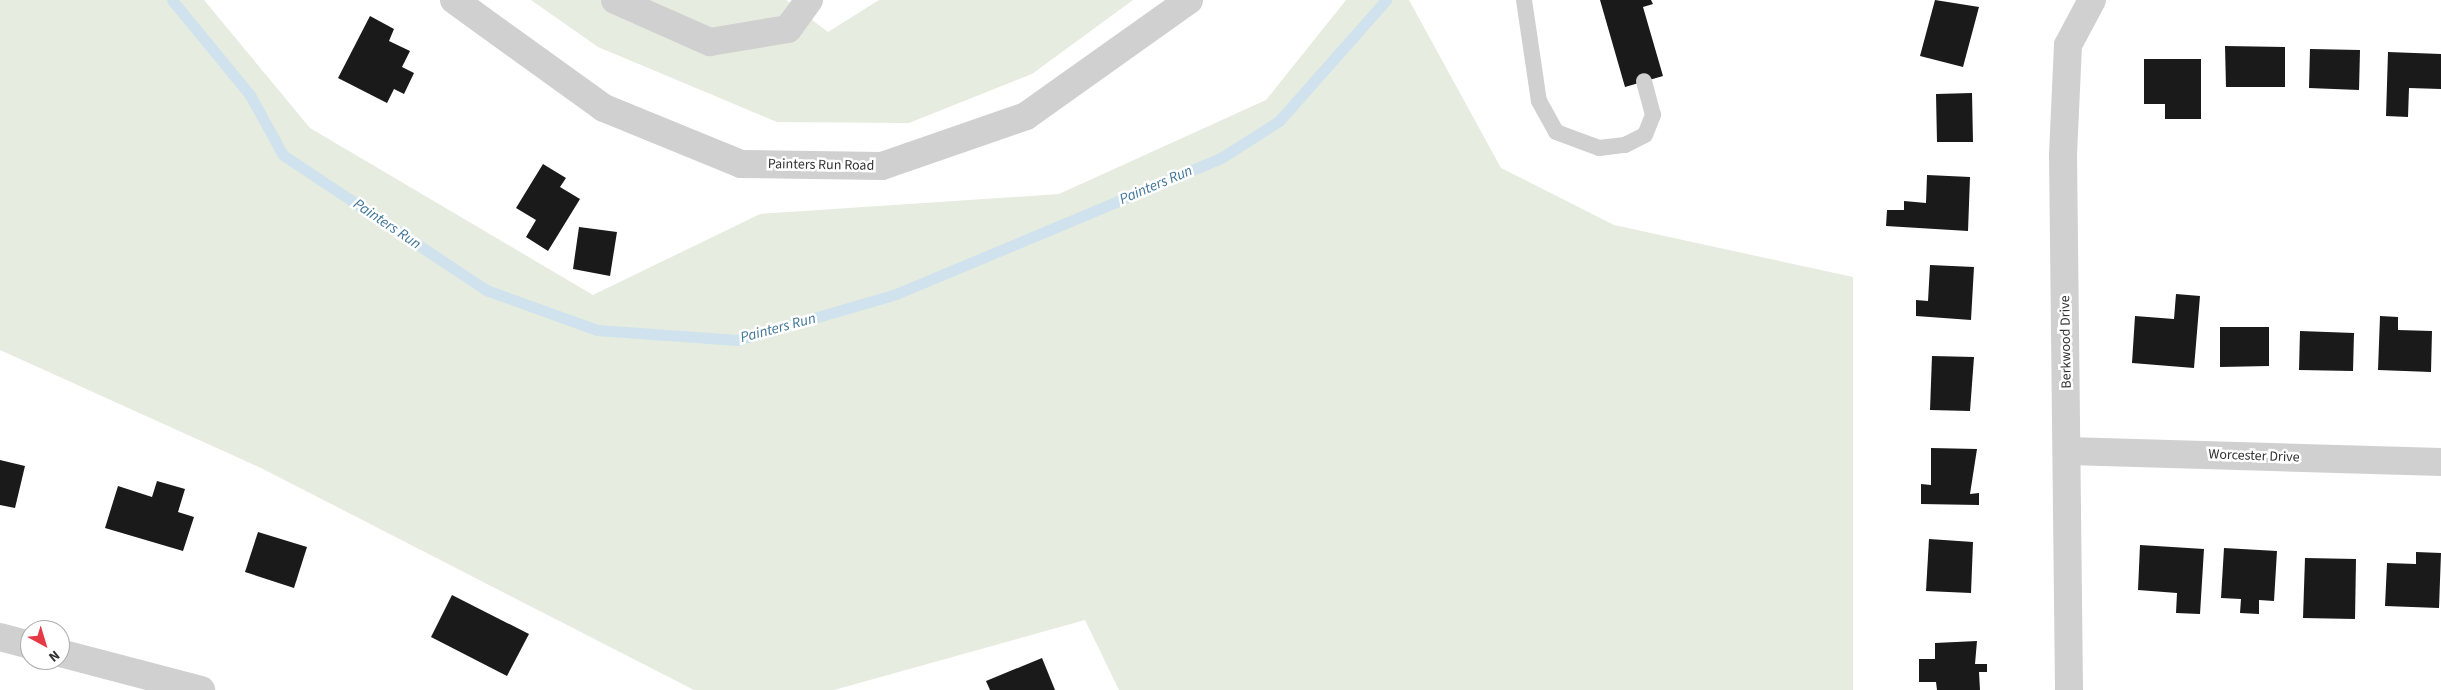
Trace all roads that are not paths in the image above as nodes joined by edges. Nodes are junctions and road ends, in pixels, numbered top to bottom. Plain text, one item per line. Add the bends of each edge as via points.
1 (454, 0) edge
2 (615, 0) edge
3 (809, 0) edge
4 (1189, 0) edge
5 (1524, 0) edge
6 (2092, 0) edge
7 (1644, 81) dead end
8 (2068, 450) junction
9 (2441, 462) edge
10 (0, 637) edge
11 (20, 642) edge
12 (70, 656) edge
13 (201, 690) edge
14 (2069, 690) edge

1 - 4 street, Painters Run Road via 604,108 741,164 882,166 1026,116
2 - 3 street via 710,42 788,29
5 - 7 lane via 1539,101 1556,132 1599,148 1626,145 1645,135 1653,115
6 - 8 street, Berkwood Drive via 2068,45 2063,155
8 - 9 street, Worcester Drive
8 - 14 street, Berkwood Drive
10 - 11 street
12 - 13 street

